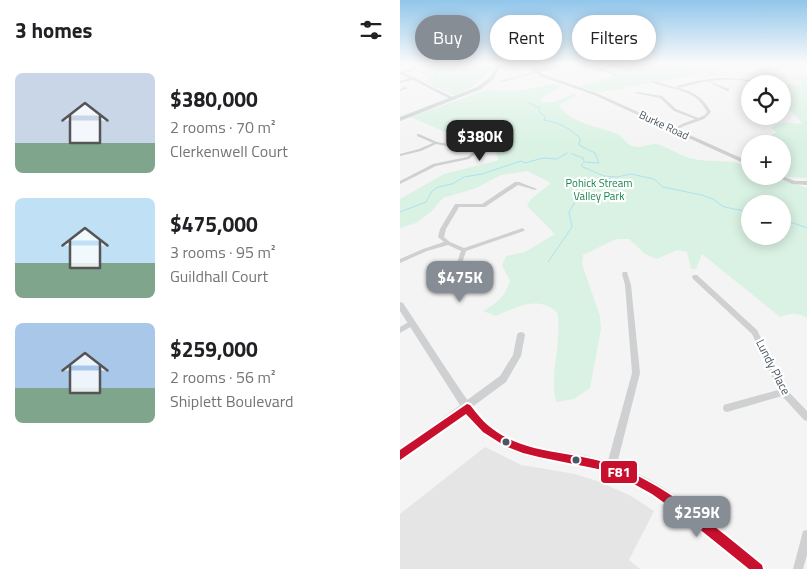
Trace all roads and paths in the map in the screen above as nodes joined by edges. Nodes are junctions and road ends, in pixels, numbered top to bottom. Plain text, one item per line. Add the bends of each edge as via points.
1 (432, 90) edge
2 (473, 90) edge
3 (584, 90) edge
4 (683, 90) edge
5 (637, 93) dead end
6 (453, 99) junction
7 (400, 118) edge
8 (698, 120) junction
9 (674, 130) junction
10 (418, 135) dead end
11 (436, 143) junction
12 (400, 147) edge
13 (412, 152) junction
14 (400, 155) edge
15 (741, 160) edge
16 (791, 182) edge
17 (400, 183) edge
18 (807, 183) edge
19 (535, 189) dead end
20 (522, 230) dead end
21 (448, 243) junction
22 (464, 250) junction
23 (400, 261) edge
24 (625, 274) dead end
25 (695, 277) dead end
26 (457, 287) dead end
27 (400, 305) edge
28 (412, 323) junction
29 (400, 330) edge
30 (521, 335) dead end
31 (783, 392) junction
32 (467, 408) junction
33 (727, 408) dead end
34 (807, 417) edge
35 (400, 455) edge
36 (611, 468) junction
37 (807, 535) edge
38 (758, 569) edge
39 (798, 569) edge

1 - 6 street
2 - 6 main road
3 - 9 street, Burke Road
4 - 8 street via 695,95 708,108 708,115
5 - 8 street via 661,97 675,110
6 - 7 main road
8 - 9 street
9 - 15 street, Burke Road
10 - 11 street
11 - 13 street
11 - 17 street via 470,149 475,153 468,158 435,165
12 - 13 street
13 - 14 street
16 - 18 street
19 - 21 street via 517,183 483,206 457,205 441,236
20 - 22 street
21 - 22 street
21 - 23 street
22 - 26 street via 454,280
24 - 36 street via 636,373
25 - 31 street, Lundy Place via 755,332
27 - 28 street
28 - 29 street
28 - 32 street
30 - 32 street via 517,356 508,373
31 - 33 street
31 - 34 street, Lundy Place
32 - 35 street
32 - 36 street via 482,425 508,444
36 - 38 street via 666,498
37 - 39 street

